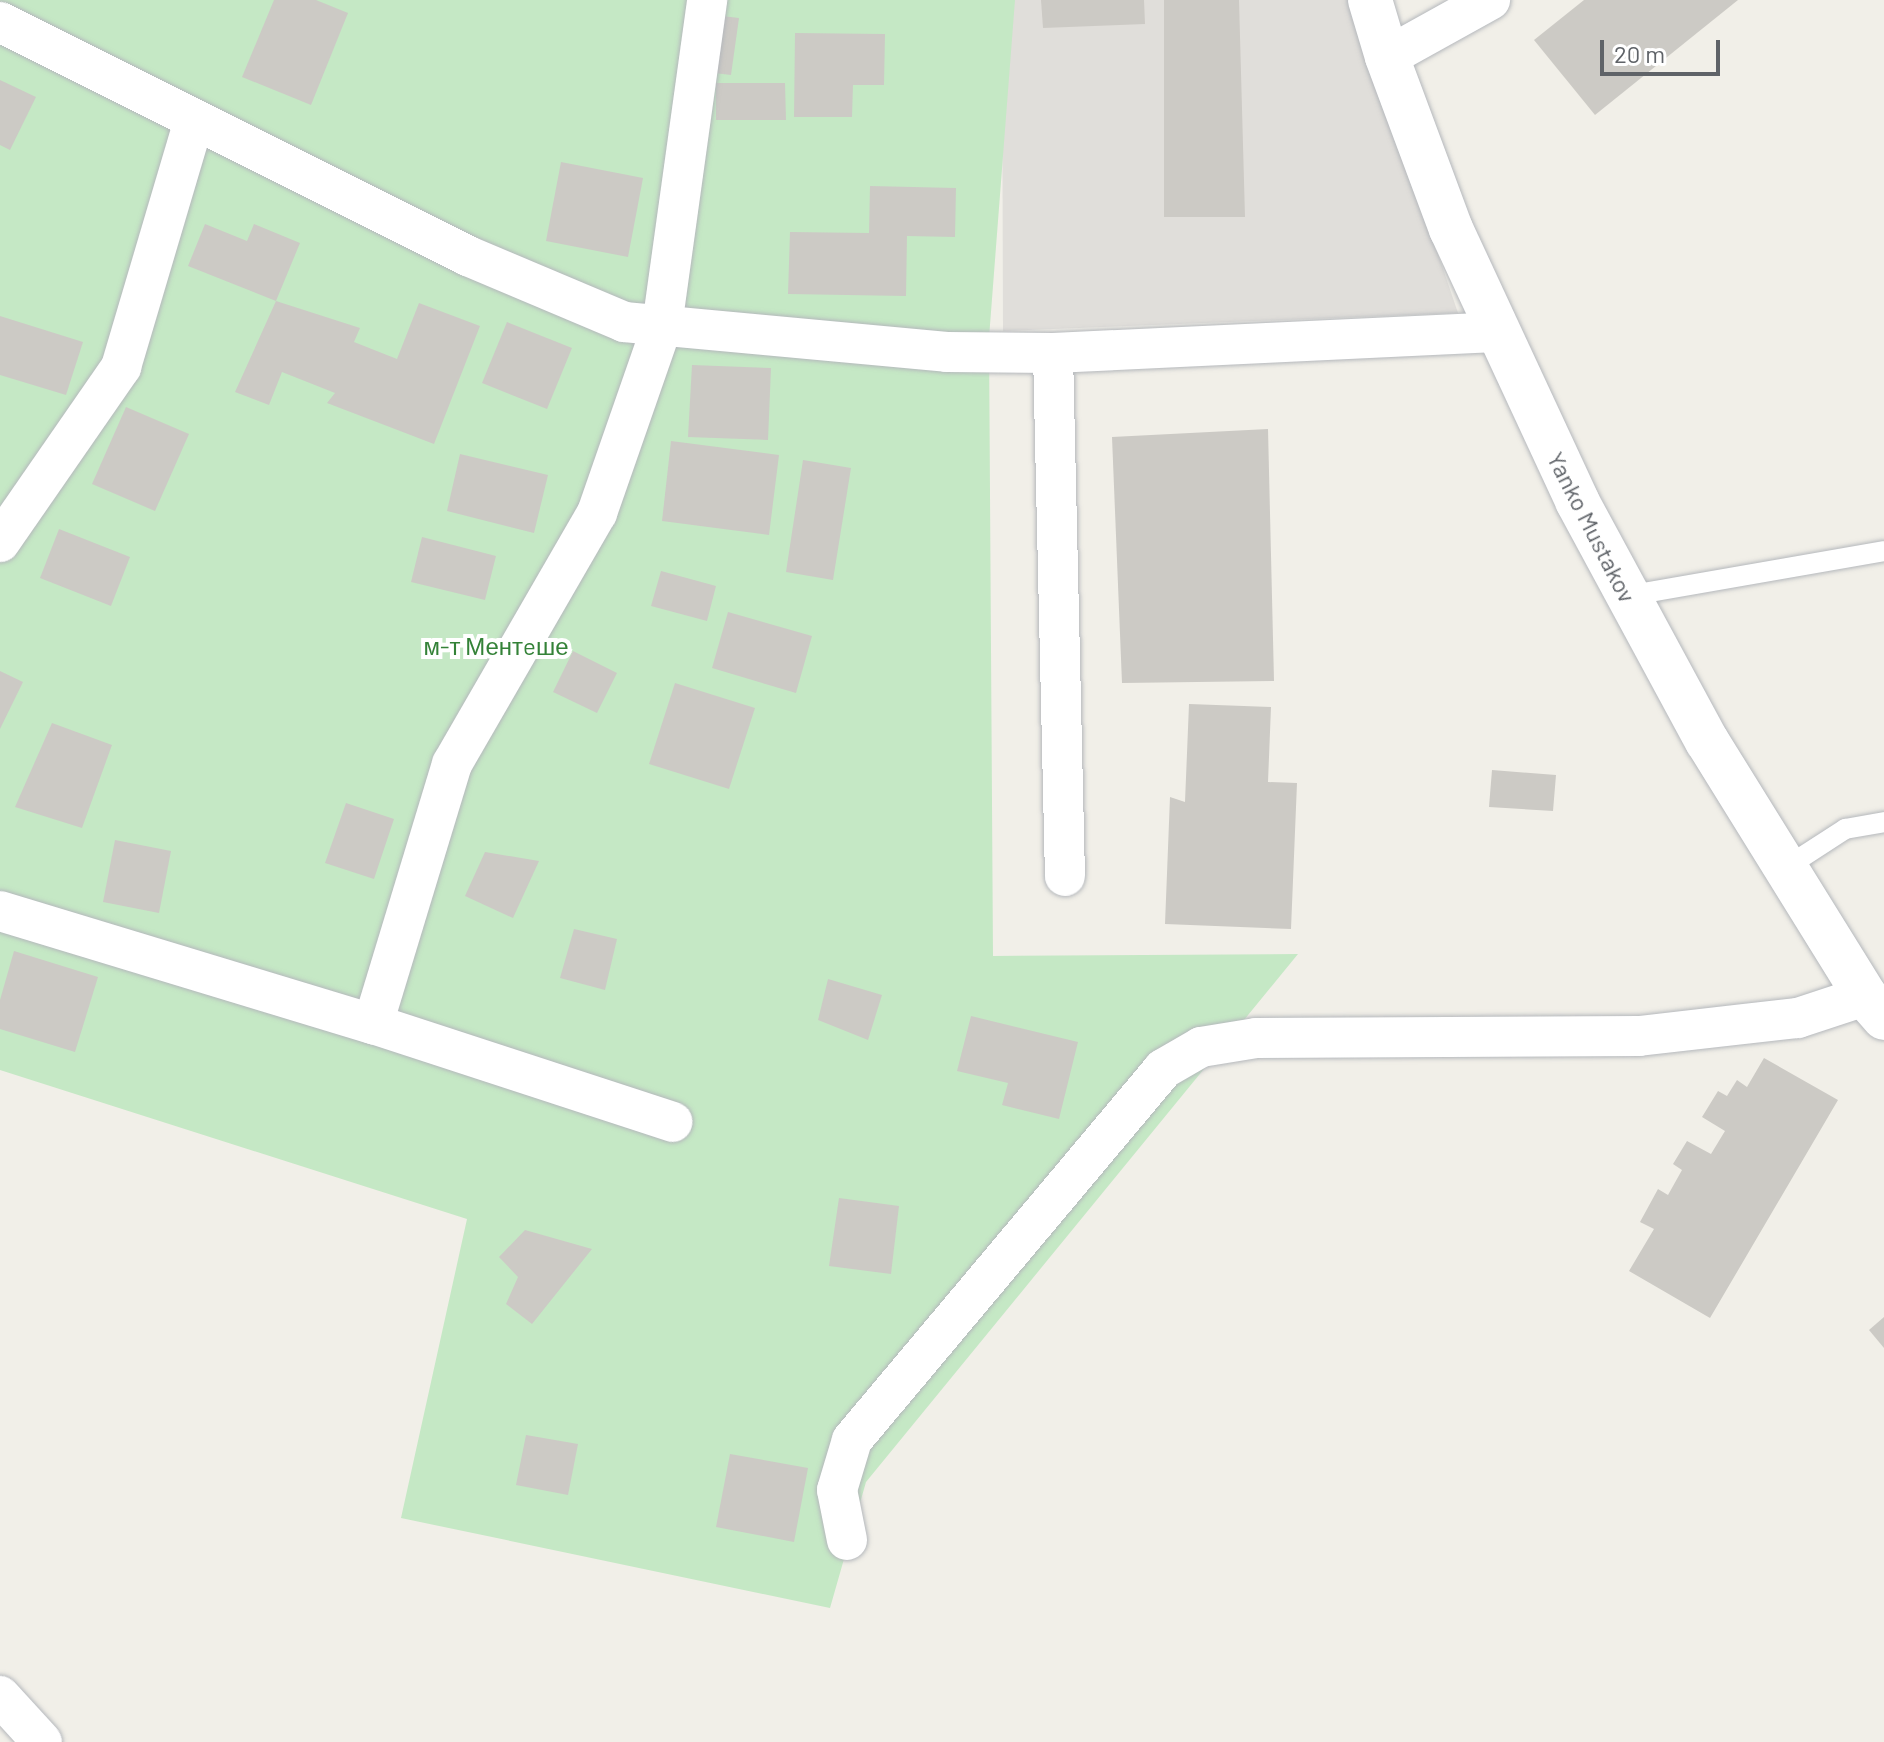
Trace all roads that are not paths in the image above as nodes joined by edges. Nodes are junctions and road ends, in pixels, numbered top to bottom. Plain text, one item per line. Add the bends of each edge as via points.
1 (707, 0) edge
2 (1370, 0) edge
3 (1490, 0) edge
4 (0, 22) edge
5 (1387, 57) junction
6 (194, 120) junction
7 (662, 326) junction
8 (1496, 332) junction
9 (1053, 353) junction
10 (0, 542) edge
11 (1884, 551) edge
12 (1627, 596) junction
13 (1884, 822) edge
14 (1785, 868) junction
15 (1065, 876) dead end
16 (0, 911) edge
17 (1875, 1007) edge
18 (373, 1024) junction
19 (672, 1122) dead end
20 (847, 1540) dead end
21 (0, 1696) edge
22 (42, 1742) edge

1 - 7 street
2 - 5 street, Yanko Mustakov
3 - 5 street
4 - 6 street
5 - 8 street, Yanko Mustakov
6 - 7 street via 468,256 624,322
6 - 10 street via 121,367
7 - 9 street via 947,352
7 - 18 street via 597,513 452,764
8 - 9 street
8 - 12 street, Yanko Mustakov
9 - 15 street
11 - 12 lane
12 - 14 street, Yanko Mustakov
13 - 14 lane via 1845,829
14 - 17 street, Yanko Mustakov
16 - 18 street
17 - 20 street via 1639,1036 1256,1038 1201,1047 1163,1069 852,1440 837,1490
18 - 19 street
21 - 22 street

